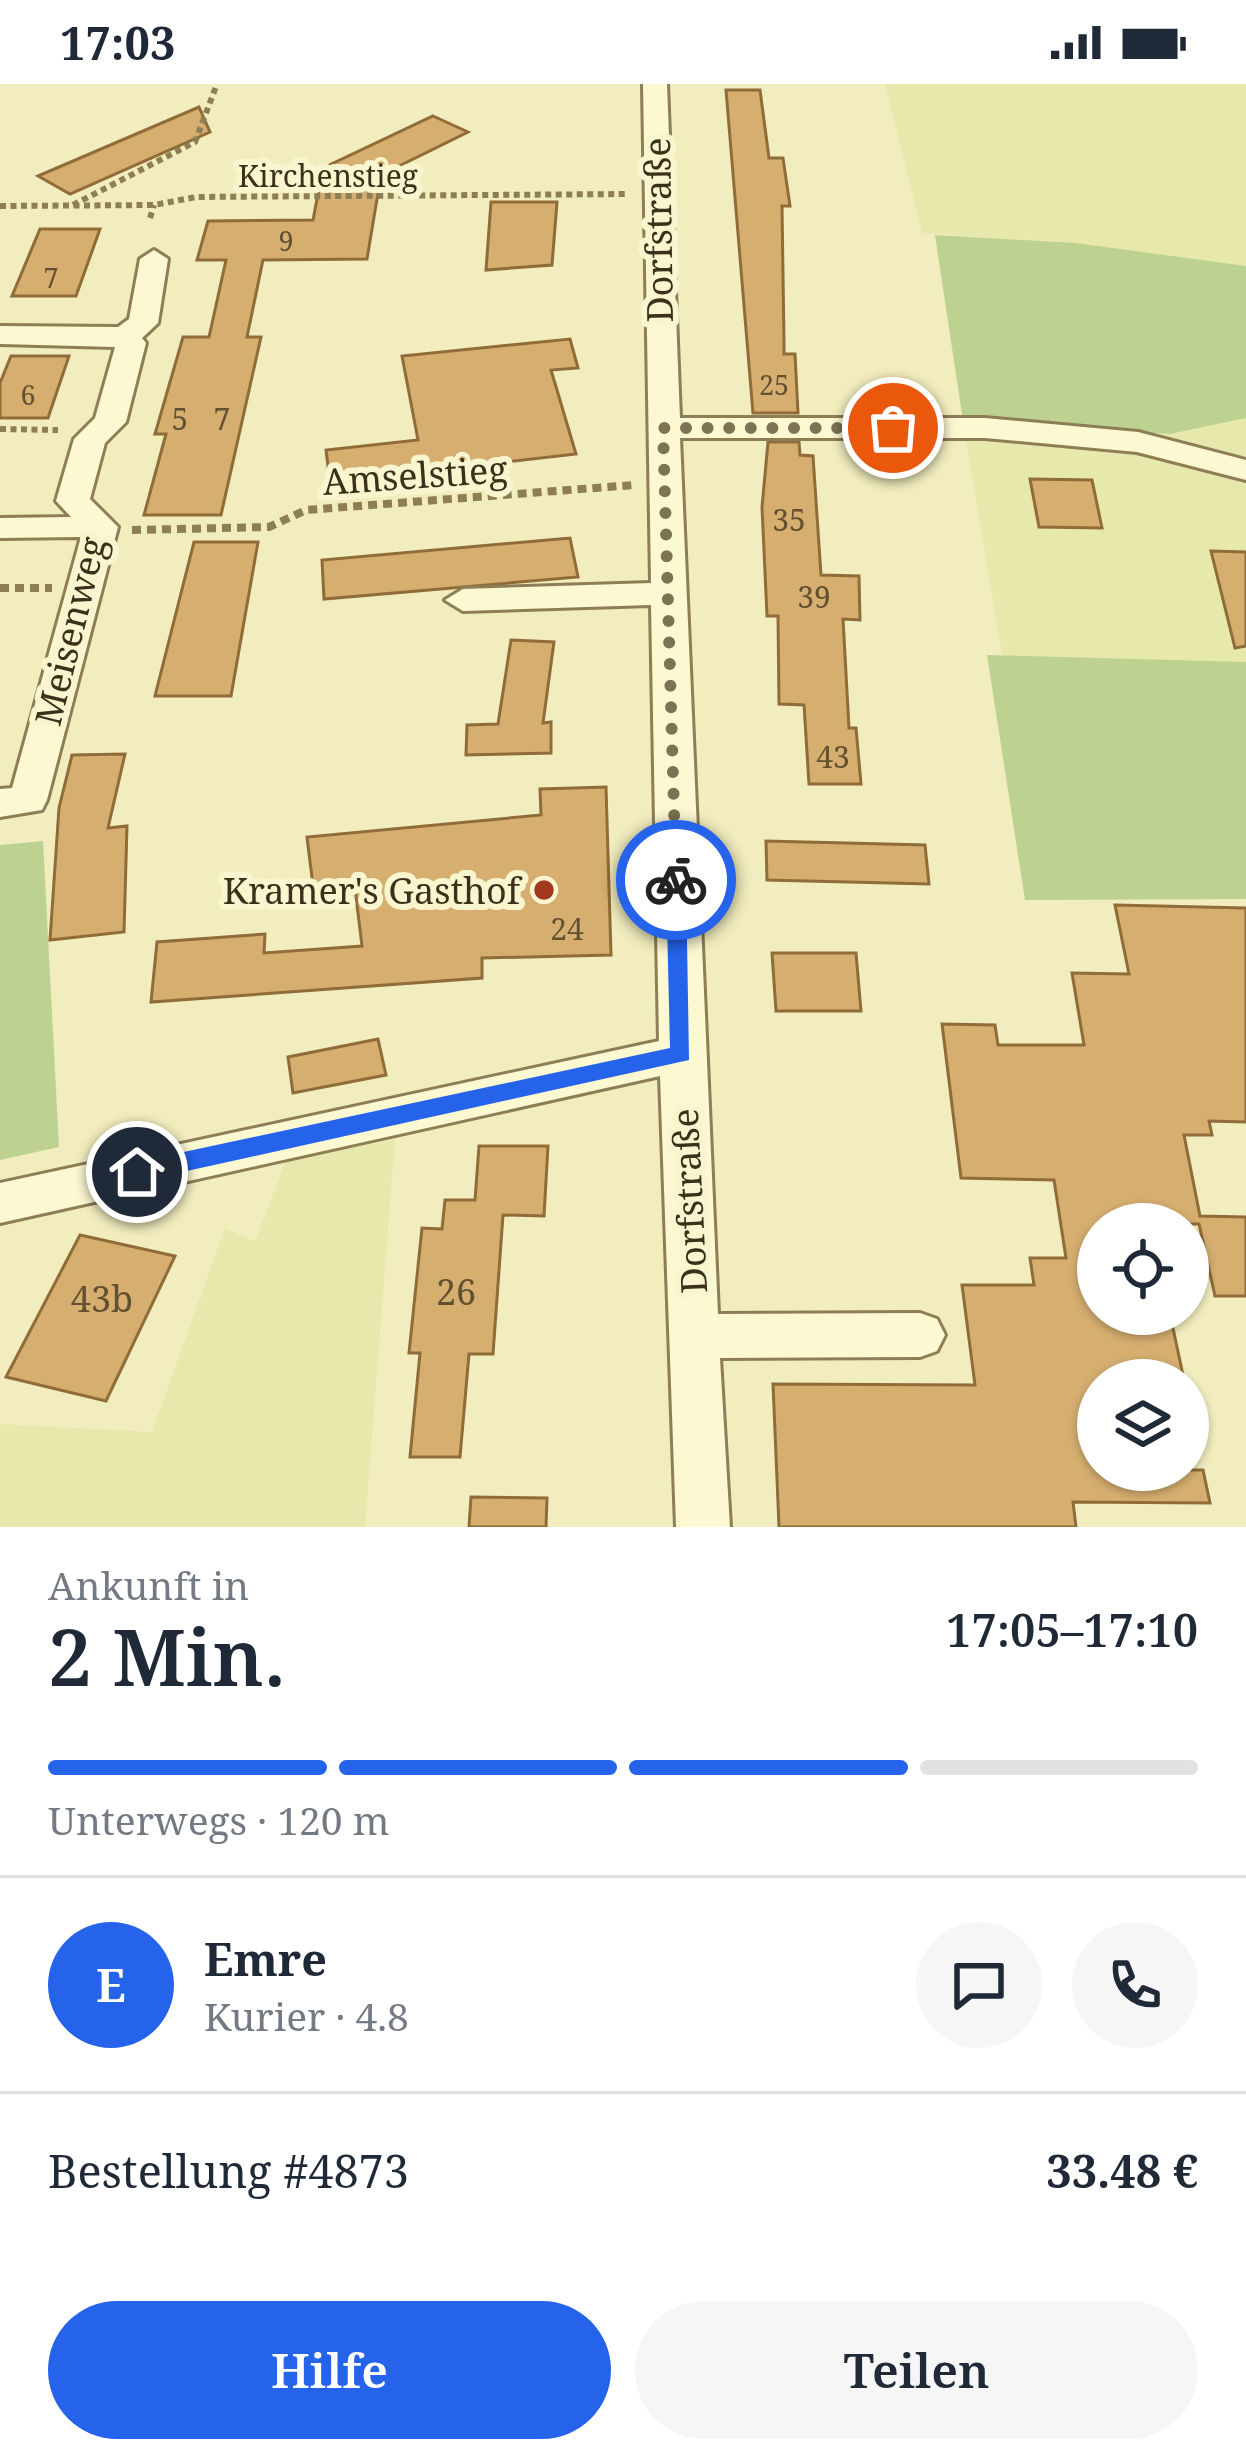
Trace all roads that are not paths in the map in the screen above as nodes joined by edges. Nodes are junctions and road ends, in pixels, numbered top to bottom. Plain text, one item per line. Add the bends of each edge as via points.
1 (655, 84) edge
2 (154, 259) dead end
3 (0, 335) edge
4 (126, 341) junction
5 (663, 428) junction
6 (1246, 470) edge
7 (100, 527) junction
8 (0, 528) edge
9 (667, 593) junction
10 (464, 600) dead end
11 (14, 801) edge
12 (681, 1054) junction
13 (0, 1203) edge
14 (920, 1334) dead end
15 (695, 1336) junction
16 (703, 1527) edge

1 - 5 street, Dorfstraße
2 - 4 street, Meisenweg via 143,323
3 - 4 street
4 - 7 street, Meisenweg via 110,422 90,439 73,501
5 - 6 street via 986,428 1138,442
5 - 9 street, Dorfstraße
7 - 8 street
7 - 11 street, Meisenweg
9 - 10 street
9 - 12 street, Dorfstraße
12 - 13 street
12 - 15 street, Dorfstraße
14 - 15 street
15 - 16 street, Dorfstraße

